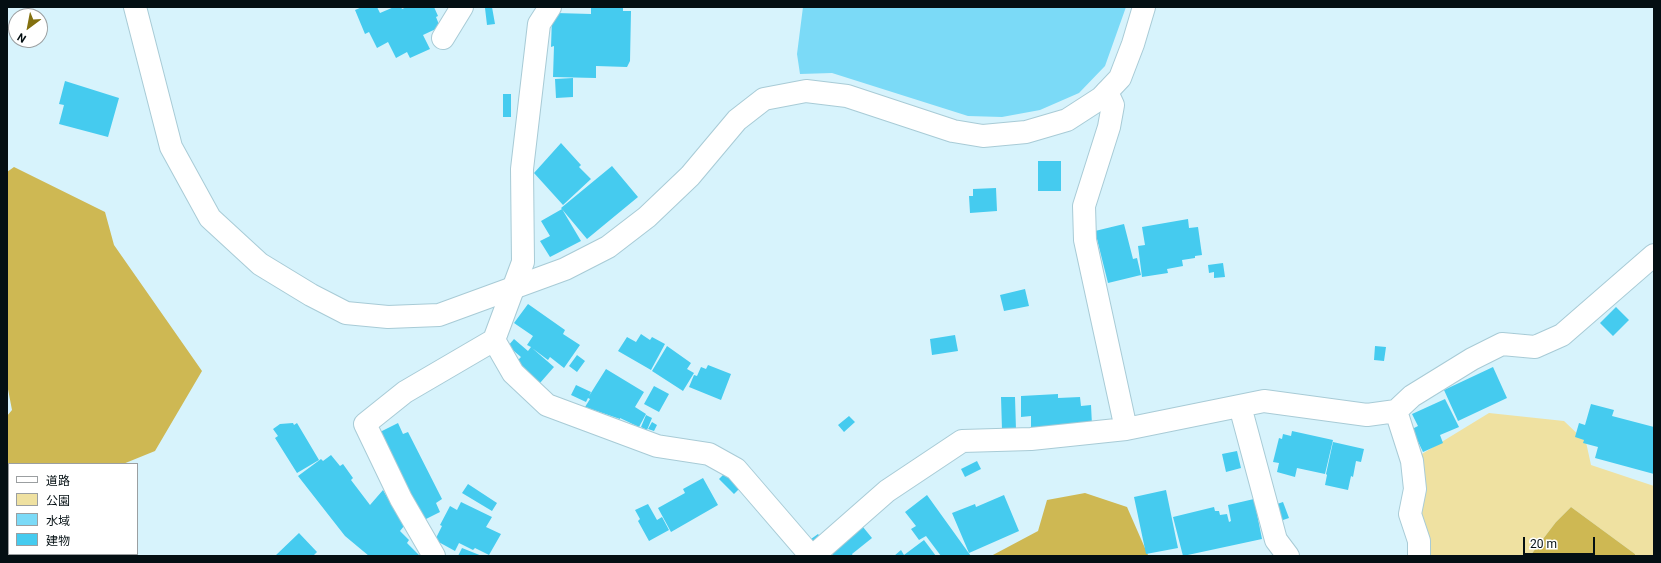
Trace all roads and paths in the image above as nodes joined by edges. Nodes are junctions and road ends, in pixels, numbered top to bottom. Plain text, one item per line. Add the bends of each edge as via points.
1 (135, 7) edge
2 (462, 7) edge
3 (550, 7) edge
4 (1144, 7) edge
5 (443, 38) dead end
6 (1107, 92) junction
7 (1654, 255) edge
8 (512, 289) junction
9 (494, 340) junction
10 (1240, 406) junction
11 (1396, 411) junction
12 (1126, 429) junction
13 (434, 556) edge
14 (812, 556) edge
15 (1288, 556) edge
16 (1420, 556) edge

1 - 8 street via 170,147 210,218 260,264 346,313 388,317 438,316
2 - 5 street
3 - 8 street via 539,24 522,169 523,262
4 - 6 street via 1120,78
6 - 8 street via 1102,98 1067,120 1026,132 983,136 953,131 847,96 806,91 764,99 737,120 690,176 647,217 608,247 565,269
6 - 12 street via 1113,105 1109,127 1084,206 1085,240
7 - 11 street via 1562,335 1535,347 1502,344 1472,359 1412,396
8 - 9 street
9 - 13 street via 405,392 365,424 401,499
9 - 14 street via 513,373 547,404 657,446 709,454 736,469
10 - 11 street via 1264,401 1367,414
10 - 12 street
10 - 15 street via 1276,540
11 - 16 street via 1412,461 1415,489 1410,514 1419,541
12 - 14 street via 1031,439 962,441 887,491

